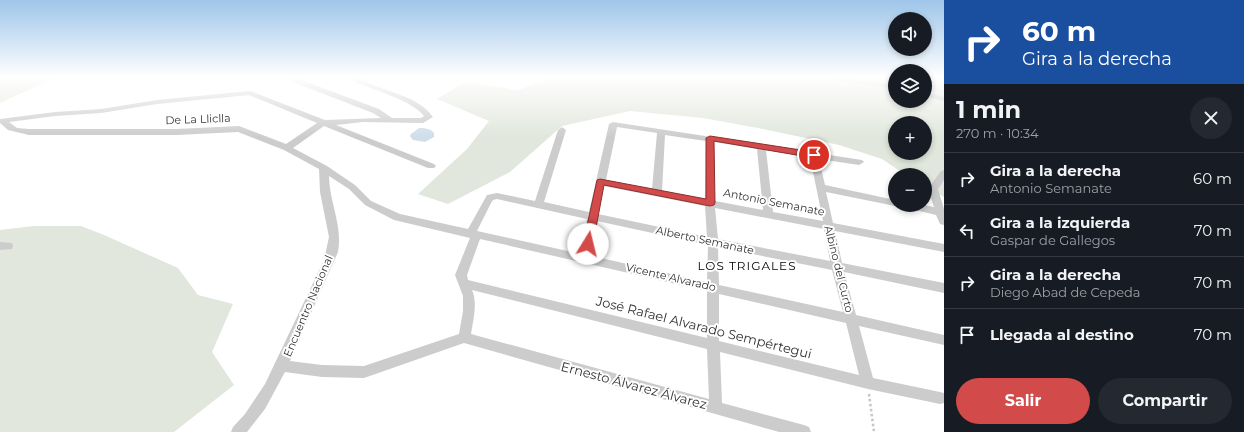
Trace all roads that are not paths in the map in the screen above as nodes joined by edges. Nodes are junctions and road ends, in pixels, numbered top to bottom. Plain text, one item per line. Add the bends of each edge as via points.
1 (204, 97) edge
2 (260, 97) edge
3 (340, 97) edge
4 (398, 97) edge
5 (376, 111) junction
6 (367, 120) junction
7 (2, 121) edge
8 (392, 121) junction
9 (322, 123) junction
10 (562, 130) dead end
11 (661, 131) junction
12 (710, 138) junction
13 (761, 147) junction
14 (287, 148) junction
15 (814, 155) junction
16 (859, 162) dead end
17 (431, 166) dead end
18 (324, 168) junction
19 (944, 173) edge
20 (600, 182) junction
21 (820, 187) junction
22 (657, 192) junction
23 (888, 202) edge
24 (710, 203) junction
25 (538, 205) junction
26 (929, 212) edge
27 (768, 213) junction
28 (593, 216) junction
29 (942, 216) edge
30 (398, 217) joint
31 (828, 224) junction
32 (473, 234) junction
33 (713, 242) junction
34 (944, 248) edge
35 (586, 258) junction
36 (837, 267) junction
37 (463, 282) junction
38 (712, 286) junction
39 (944, 288) edge
40 (851, 318) junction
41 (464, 338) junction
42 (944, 340) edge
43 (714, 345) junction
44 (282, 366) junction
45 (868, 383) junction
46 (940, 398) dead end
47 (716, 408) junction
48 (238, 432) edge
49 (804, 432) edge

1 - 7 street
2 - 9 street
3 - 5 street
4 - 8 street via 425,110 429,117 423,121
5 - 6 street via 375,116
5 - 8 street
6 - 8 street
6 - 9 street
7 - 14 street, De La Lliclla via 12,130 29,132 176,132 239,129
9 - 14 street
9 - 17 street
10 - 25 street
11 - 12 street
11 - 20 street via 613,124
11 - 22 street
12 - 13 street
12 - 24 street
13 - 15 street
13 - 27 street
14 - 18 street, De La Lliclla
15 - 16 street
15 - 21 street, Albino del Curto
18 - 30 street, De La Lliclla via 352,187 368,203
18 - 44 street, Encuentro Nacional via 325,191 334,243
19 - 29 street via 933,190
20 - 22 street, Antonio Semanate
20 - 28 street
21 - 23 street
21 - 31 street, Albino del Curto
22 - 24 street, Antonio Semanate
24 - 27 street, Antonio Semanate
24 - 33 street
25 - 28 street, Alberto Semanate
25 - 32 street, Alberto Semanate via 497,196 490,197
26 - 29 street
27 - 31 street, Antonio Semanate
28 - 33 street, Alberto Semanate
28 - 35 street
30 - 32 street, Vicente Alvarado
31 - 34 street, Antonio Semanate
31 - 36 street, Albino del Curto
32 - 35 street, Vicente Alvarado
32 - 37 street via 461,276
33 - 36 street, Alberto Semanate
33 - 38 street
35 - 38 street, Vicente Alvarado
36 - 39 street, Alberto Semanate
36 - 40 street, Albino del Curto
37 - 41 street via 469,296
37 - 43 street, José Rafael Alvarado Sempértegui
38 - 40 street, Vicente Alvarado
38 - 43 street
40 - 42 street, Vicente Alvarado
40 - 45 street, Albino del Curto
41 - 44 street via 364,372 322,371
41 - 47 street, Ernesto Álvarez Álvarez
43 - 45 street, José Rafael Alvarado Sempértegui
43 - 47 street
44 - 48 street, Encuentro Nacional via 249,421
45 - 46 street, José Rafael Alvarado Sempértegui
47 - 49 street, Ernesto Álvarez Álvarez

